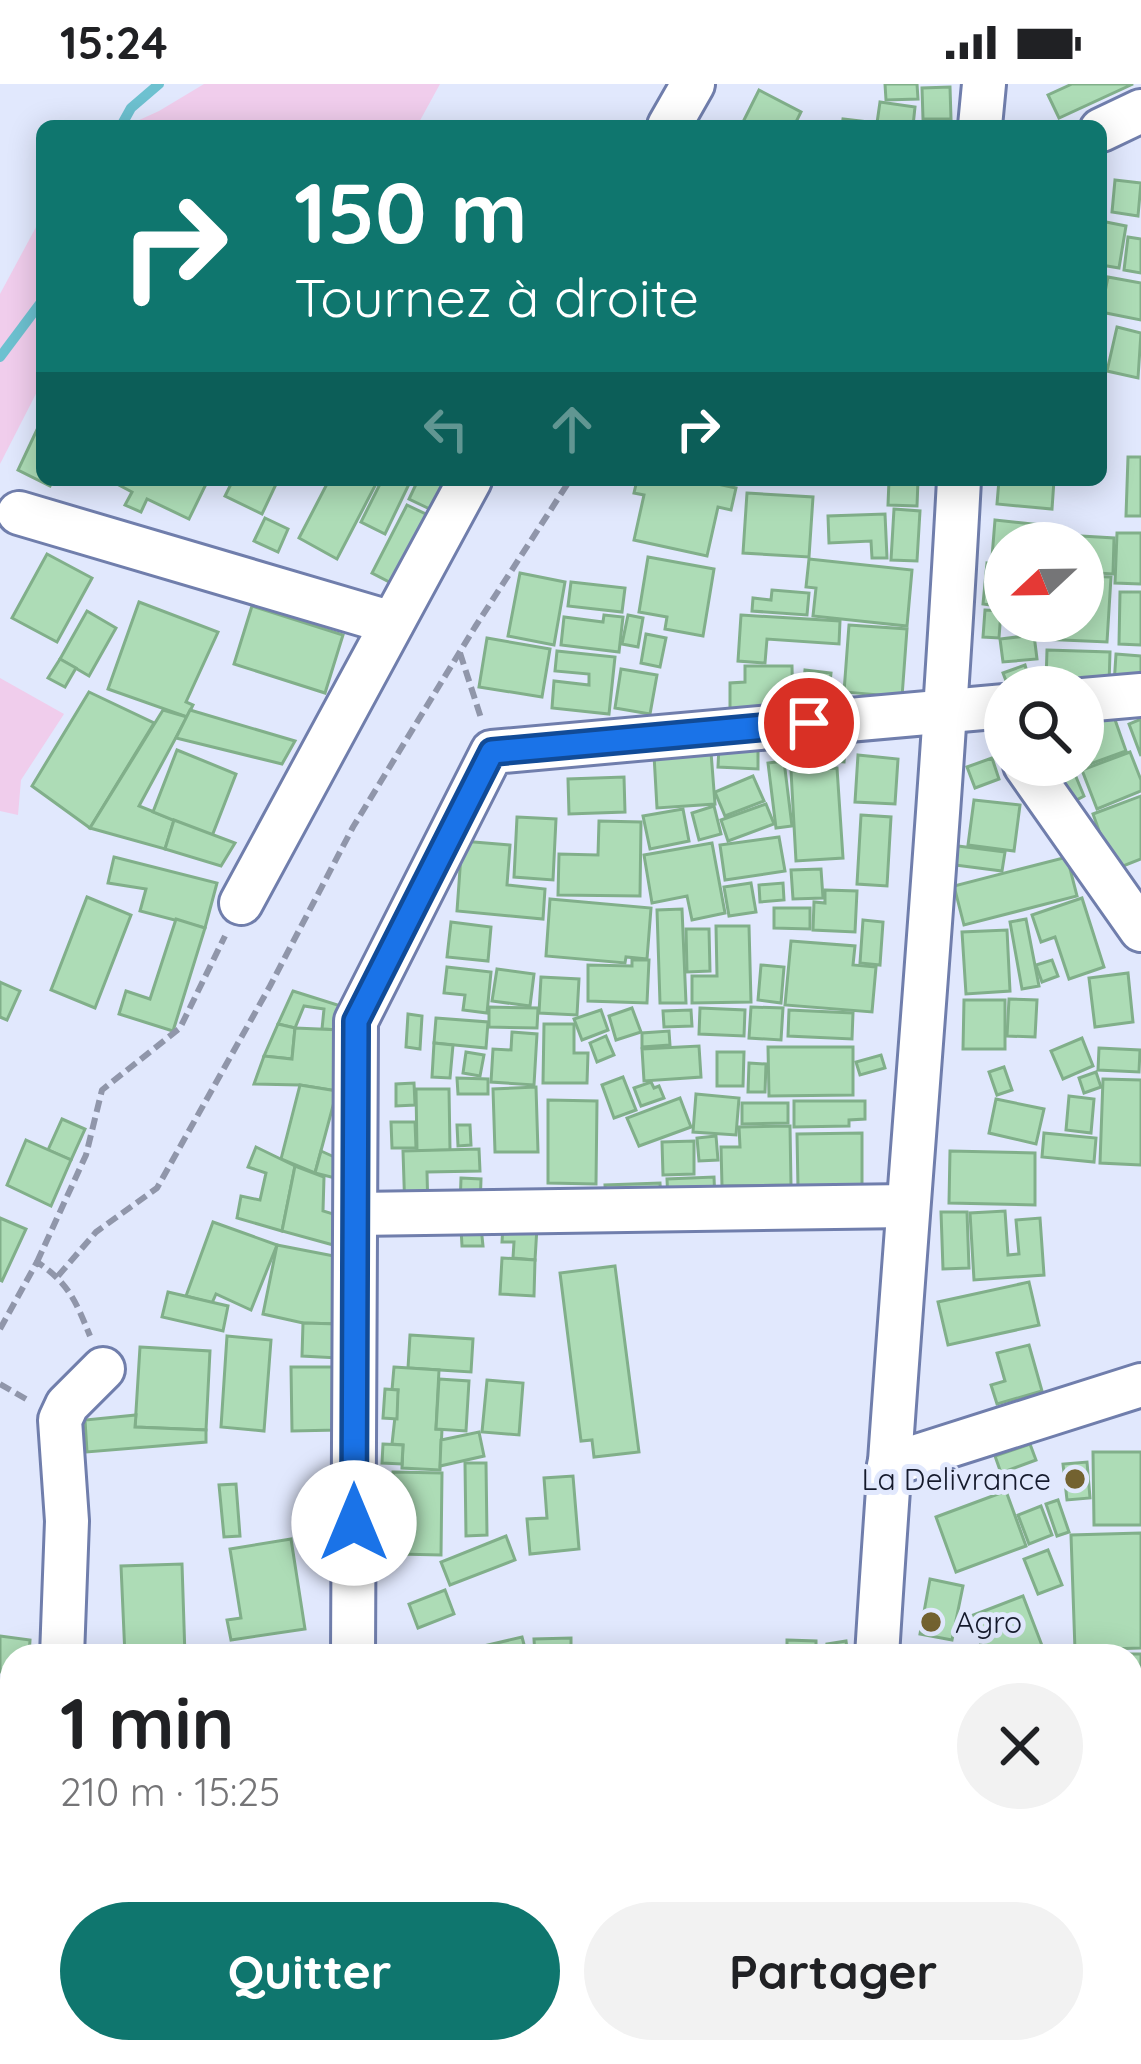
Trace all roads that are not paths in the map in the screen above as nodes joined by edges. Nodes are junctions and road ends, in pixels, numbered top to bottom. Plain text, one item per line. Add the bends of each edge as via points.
1 (693, 84) edge
2 (984, 84) edge
3 (1141, 111) edge
4 (672, 120) edge
5 (981, 120) edge
6 (1107, 127) edge
7 (467, 486) edge
8 (960, 486) edge
9 (19, 513) dead end
10 (392, 623) junction
11 (1141, 695) edge
12 (1104, 698) edge
13 (984, 706) edge
14 (984, 715) edge
15 (984, 721) edge
16 (1040, 786) edge
17 (241, 903) road end
18 (1141, 930) edge
19 (908, 1206) junction
20 (356, 1214) junction
21 (103, 1370) road end
22 (1141, 1384) edge
23 (889, 1465) junction
24 (62, 1644) edge
25 (353, 1644) edge
26 (879, 1644) edge

1 - 4 street
2 - 5 street
3 - 6 street
7 - 10 street
8 - 13 street
9 - 10 street
10 - 17 street
11 - 12 street
14 - 20 street via 492,752 356,1021
15 - 19 street
16 - 18 street
19 - 20 street
19 - 23 street
20 - 25 street
21 - 24 street via 60,1420
22 - 23 street
23 - 26 street

